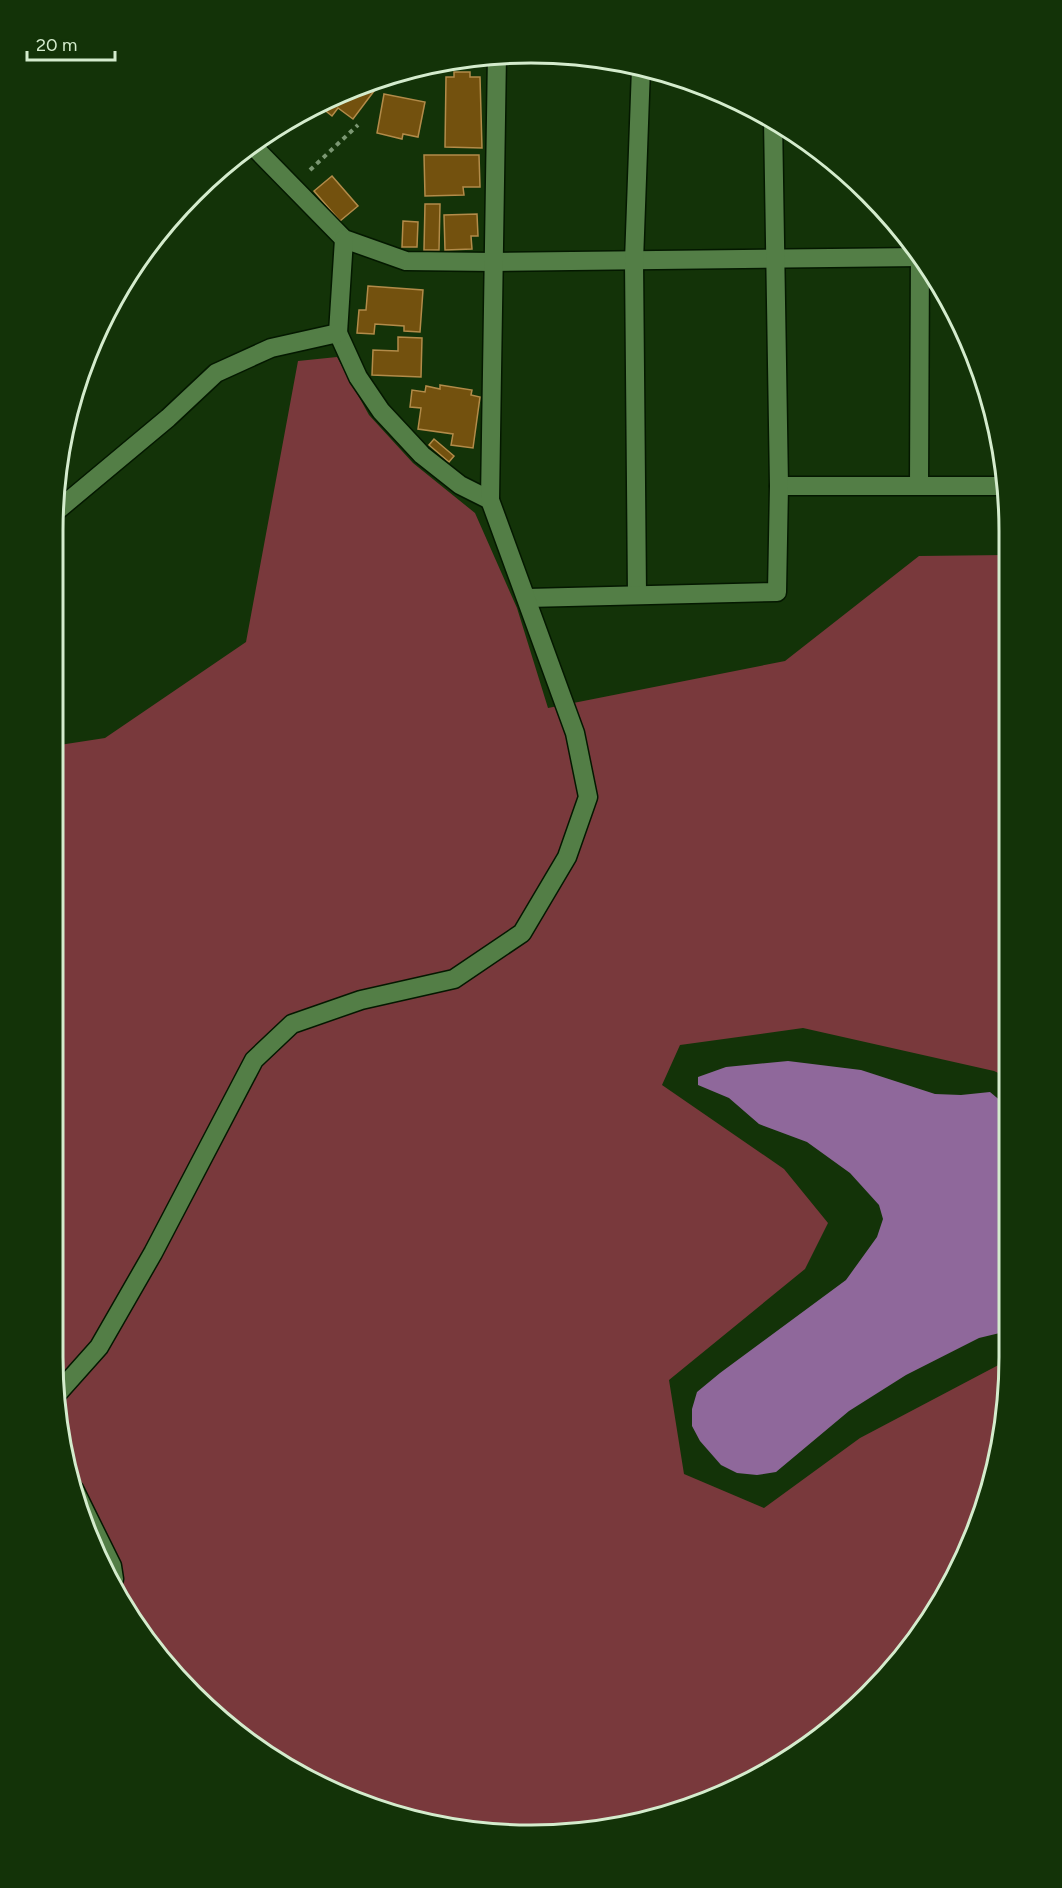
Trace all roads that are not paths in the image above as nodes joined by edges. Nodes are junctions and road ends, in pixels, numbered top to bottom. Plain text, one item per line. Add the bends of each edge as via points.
1 (497, 64) edge
2 (641, 76) edge
3 (773, 131) edge
4 (258, 151) edge
5 (344, 239) junction
6 (909, 256) edge
7 (775, 259) junction
8 (634, 261) junction
9 (494, 262) junction
10 (921, 272) edge
11 (338, 333) junction
12 (919, 485) junction
13 (779, 486) junction
14 (997, 486) edge
15 (490, 500) junction
16 (64, 506) edge
17 (637, 594) junction
18 (527, 598) junction
19 (64, 1386) edge

1 - 9 street
2 - 8 street
3 - 7 street
4 - 5 street
5 - 9 street via 406,261
5 - 11 street
6 - 7 street
7 - 8 street
7 - 13 street
8 - 9 street
8 - 17 street
9 - 15 street
10 - 12 street
11 - 15 street via 358,377 381,411 430,461 460,485
11 - 16 street via 271,348 216,373
12 - 13 street
12 - 14 street
13 - 17 street via 777,592
15 - 18 street
17 - 18 street
18 - 19 street via 575,733 588,797 567,858 522,933 454,979 361,1000 292,1024 254,1060 99,1347

